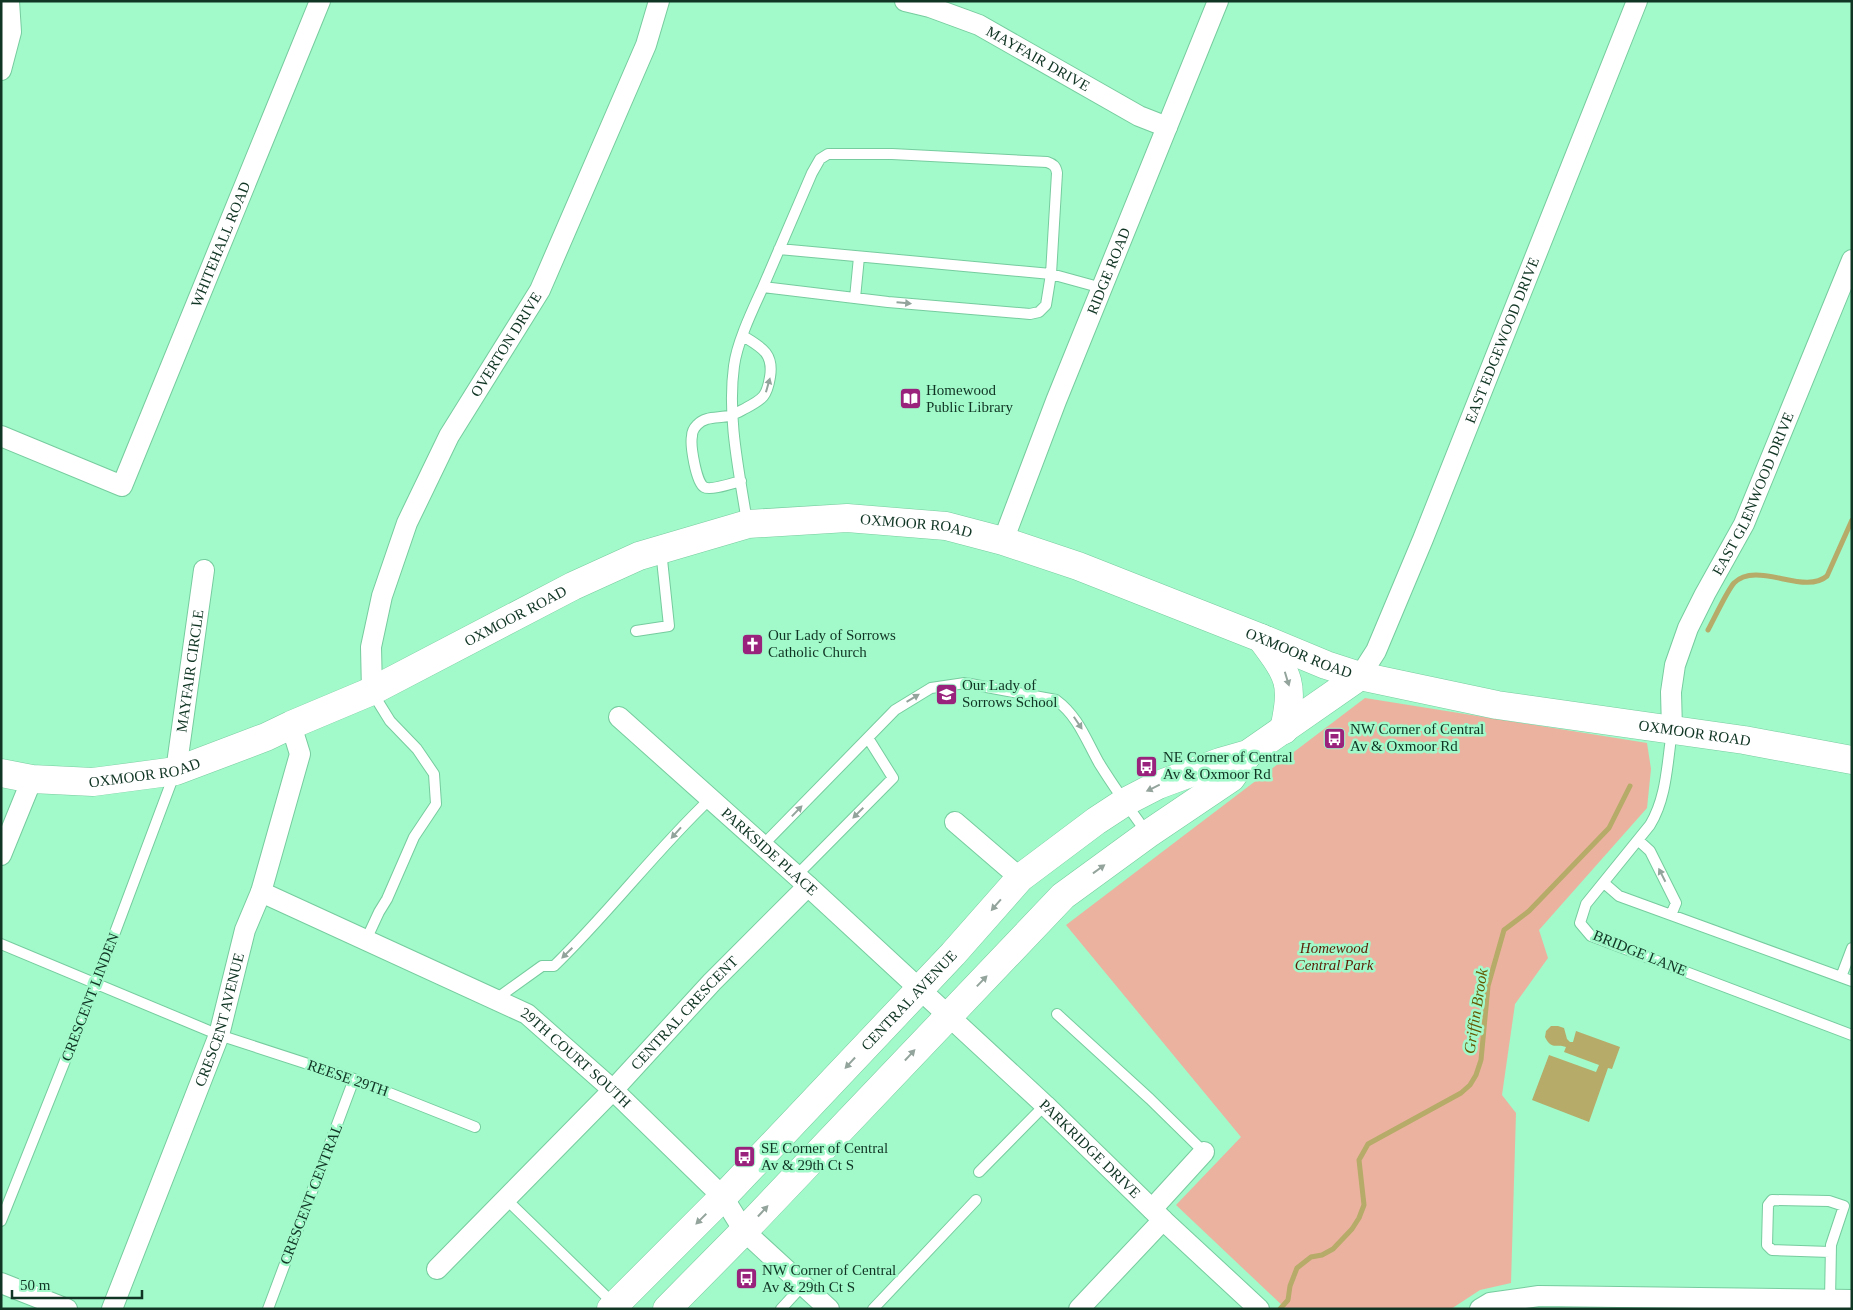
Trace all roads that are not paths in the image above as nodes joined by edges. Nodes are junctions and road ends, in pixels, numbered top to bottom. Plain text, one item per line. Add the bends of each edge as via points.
1 (10, 1) edge
2 (320, 1) edge
3 (659, 1) edge
4 (905, 1) edge
5 (1218, 1) edge
6 (1637, 1) edge
7 (1, 70) edge
8 (1167, 127) junction
9 (779, 249) junction
10 (858, 256) junction
11 (1852, 260) edge
12 (1051, 274) junction
13 (762, 287) junction
14 (1102, 288) junction
15 (855, 298) junction
16 (743, 336) junction
17 (733, 415) junction
18 (1, 436) edge
19 (741, 481) junction
20 (748, 524) junction
21 (1003, 542) junction
22 (661, 550) junction
23 (204, 570) dead end
24 (636, 631) dead end
25 (1262, 638) junction
26 (1360, 676) junction
27 (372, 691) junction
28 (619, 717) dead end
29 (291, 725) junction
30 (1284, 730) junction
31 (1672, 730) junction
32 (868, 738) junction
33 (1248, 754) junction
34 (1852, 760) edge
35 (176, 771) junction
36 (1, 773) edge
37 (32, 780) junction
38 (710, 799) junction
39 (1125, 802) junction
40 (954, 822) dead end
41 (1148, 834) junction
42 (1638, 840) junction
43 (763, 846) junction
44 (1, 855) edge
45 (1020, 878) junction
46 (802, 881) junction
47 (1604, 883) junction
48 (261, 892) junction
49 (1671, 915) junction
50 (366, 940) junction
51 (1, 944) edge
52 (1852, 948) edge
53 (1842, 978) junction
54 (1852, 981) edge
55 (96, 983) junction
56 (919, 989) junction
57 (496, 1000) junction
58 (1057, 1014) dead end
59 (948, 1016) junction
60 (1852, 1035) edge
61 (219, 1036) junction
62 (354, 1079) junction
63 (613, 1090) junction
64 (1045, 1105) junction
65 (475, 1127) dead end
66 (1204, 1152) joint
67 (979, 1172) dead end
68 (723, 1197) junction
69 (506, 1200) junction
70 (976, 1200) dead end
71 (1158, 1215) junction
72 (1, 1221) edge
73 (744, 1231) junction
74 (1830, 1252) junction
75 (437, 1269) dead end
76 (1, 1283) edge
77 (803, 1285) junction
78 (1830, 1300) junction
79 (1852, 1300) edge
80 (1645, 1303) edge
81 (613, 1307) edge
82 (67, 1309) edge
83 (112, 1309) edge
84 (268, 1309) edge
85 (667, 1309) edge
86 (781, 1309) edge
87 (829, 1309) edge
88 (873, 1309) edge
89 (1080, 1309) edge
90 (1258, 1309) edge
91 (1480, 1309) edge

1 - 7 street via 11,32
2 - 18 street, WHITEHALL ROAD via 122,486
3 - 27 street, OVERTON DRIVE via 646,45 540,290 449,436 406,523 382,596 371,647
4 - 8 street, MAYFAIR DRIVE via 938,9 979,25 1139,116
5 - 8 street, RIDGE ROAD
6 - 26 street, EAST EDGEWOOD DRIVE via 1419,548 1376,651
8 - 14 street, RIDGE ROAD
9 - 10 lane
9 - 12 lane via 812,173 820,159 828,154 1047,162 1053,164 1058,173
9 - 13 lane
10 - 12 lane
10 - 15 lane
11 - 31 street, EAST GLENWOOD DRIVE via 1744,524 1688,628 1675,665 1671,692
12 - 14 lane
15 -> 12 lane via 1030,314 1039,312 1046,305
13 - 15 lane
13 - 16 lane
14 - 21 street, RIDGE ROAD
16 - 17 lane via 734,365
17 -> 16 lane via 761,400 768,389 771,369 768,354
17 - 19 lane
17 - 19 lane via 706,419 698,424 691,440 697,476 705,488
19 - 20 lane
20 - 21 main road, OXMOOR ROAD via 847,518 946,526
20 - 22 main road, OXMOOR ROAD
21 - 25 main road, OXMOOR ROAD via 1078,566
22 - 24 lane via 669,626
22 - 27 main road, OXMOOR ROAD via 639,556 573,586
23 - 35 street, MAYFAIR CIRCLE
25 - 26 main road, OXMOOR ROAD via 1326,666
25 -> 30 main road via 1288,682 1290,702
26 - 30 main road, CENTRAL AVENUE
26 - 31 main road, OXMOOR ROAD via 1497,705
27 - 29 main road, OXMOOR ROAD
27 - 50 lane via 390,721 417,749 434,774 436,804 414,837
28 - 38 street, PARKSIDE PLACE
29 - 35 main road, OXMOOR ROAD
29 - 48 street, CRESCENT AVENUE via 300,754
30 - 33 main road, CENTRAL AVENUE
31 - 34 main road, OXMOOR ROAD
31 - 42 lane, BRIDGE LANE via 1661,804
32 -> 39 lane via 895,710 931,688 965,683 1056,700 1068,708 1083,730 1099,763
43 -> 32 lane
32 -> 46 lane via 893,778
33 -> 39 main road, CENTRAL AVENUE via 1158,785
33 - 41 main road, CENTRAL AVENUE via 1231,778
35 - 37 main road, OXMOOR ROAD via 93,782
35 - 55 lane, CRESCENT LINDEN
36 - 37 main road, OXMOOR ROAD
37 - 44 street
38 - 43 street, PARKSIDE PLACE
38 -> 57 lane via 686,821 584,937 554,966 542,966
39 - 41 lane
39 - 45 main road, CENTRAL AVENUE
40 - 45 street
59 -> 41 main road, CENTRAL AVENUE via 1063,896
42 - 47 lane, BRIDGE LANE
49 -> 42 lane via 1676,903 1650,850
43 - 46 street, PARKSIDE PLACE
45 -> 56 main road, CENTRAL AVENUE
46 - 56 street, PARKSIDE PLACE
46 - 63 street, CENTRAL CRESCENT
47 - 49 lane via 1619,896
47 - 60 lane, BRIDGE LANE via 1586,904 1580,923 1591,936
48 - 50 street, 29TH COURT SOUTH
48 - 61 street, CRESCENT AVENUE via 245,930
49 - 53 lane
50 - 57 street, 29TH COURT SOUTH
51 - 55 lane, REESE 29TH
52 - 53 lane
53 - 54 lane
55 - 61 lane, REESE 29TH
55 - 72 lane, CRESCENT LINDEN
56 - 59 street, PARKRIDGE DRIVE
56 -> 68 main road, CENTRAL AVENUE
57 - 63 street, 29TH COURT SOUTH via 527,1014
58 - 66 lane
59 - 64 street, PARKRIDGE DRIVE
73 -> 59 main road, CENTRAL AVENUE
61 - 62 lane, REESE 29TH
61 - 83 street, CRESCENT AVENUE
62 - 65 lane, REESE 29TH
62 - 84 lane, CRESCENT CENTRAL
63 - 68 street, 29TH COURT SOUTH
63 - 69 street, CENTRAL CRESCENT
64 - 67 lane
64 - 71 street, PARKRIDGE DRIVE
66 - 71 street
68 - 73 street, 29TH COURT SOUTH
68 -> 81 main road, CENTRAL AVENUE
69 - 75 street, CENTRAL CRESCENT
69 - 81 lane
70 - 88 lane
71 - 89 street
71 - 90 street, PARKRIDGE DRIVE
73 - 77 street, 29TH COURT SOUTH
73 - 85 main road, CENTRAL AVENUE
74 - 74 lane via 1772,1250 1767,1245 1768,1205 1772,1200 1829,1201 1844,1206
74 - 78 lane
76 - 82 street
77 - 86 lane
77 - 87 street, 29TH COURT SOUTH
78 - 79 street
78 - 80 street
80 - 91 street via 1539,1296 1490,1303

